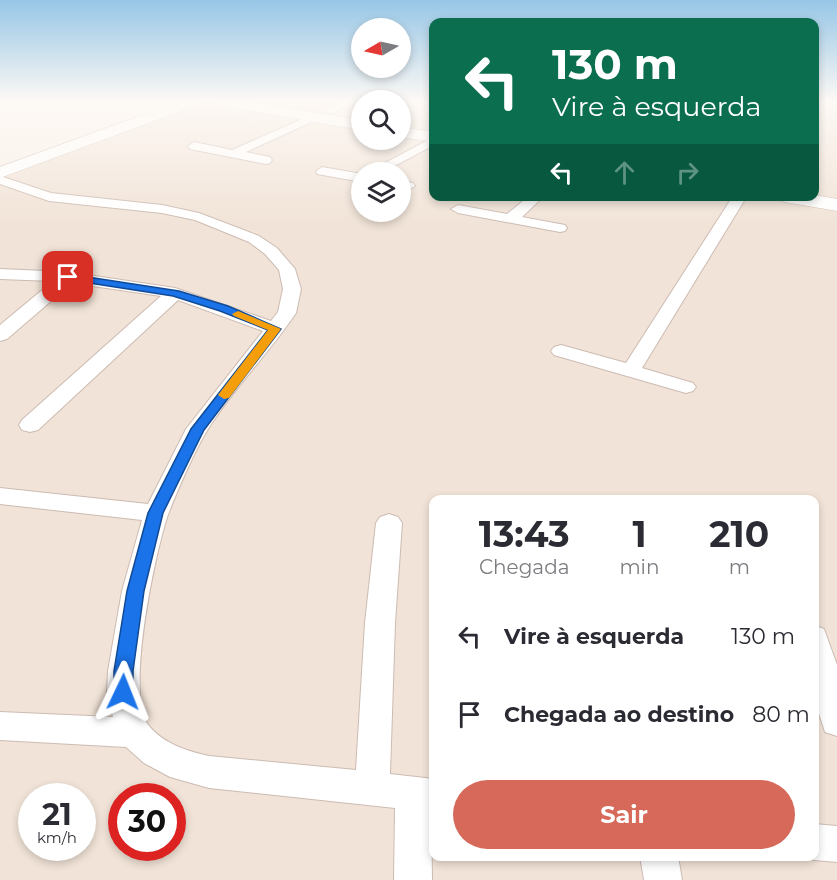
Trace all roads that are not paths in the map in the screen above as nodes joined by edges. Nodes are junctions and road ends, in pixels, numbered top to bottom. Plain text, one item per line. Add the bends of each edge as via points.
1 (38, 143) edge
2 (81, 143) edge
3 (256, 143) edge
4 (427, 143) edge
5 (194, 146) dead end
6 (232, 154) junction
7 (0, 156) edge
8 (266, 160) dead end
9 (392, 162) edge
10 (322, 171) dead end
11 (0, 173) edge
12 (351, 176) edge
13 (0, 180) edge
14 (819, 191) edge
15 (837, 194) edge
16 (531, 201) edge
17 (737, 201) edge
18 (814, 201) edge
19 (837, 205) edge
20 (458, 209) dead end
21 (510, 219) junction
22 (561, 228) dead end
23 (0, 274) edge
24 (68, 277) junction
25 (175, 293) junction
26 (275, 329) junction
27 (0, 335) edge
28 (561, 351) dead end
29 (630, 372) junction
30 (686, 387) dead end
31 (30, 425) dead end
32 (0, 496) edge
33 (156, 513) junction
34 (389, 523) dead end
35 (819, 655) edge
36 (837, 722) edge
37 (0, 726) edge
38 (133, 733) junction
39 (372, 788) junction
40 (423, 795) edge
41 (819, 842) edge
42 (837, 844) edge
43 (660, 861) edge
44 (413, 880) edge
45 (663, 880) edge

1 - 7 street
2 - 11 street
3 - 6 street
4 - 9 street
5 - 6 street
6 - 8 street
10 - 12 street
13 - 26 street via 58,199 199,217 254,239 287,269 292,289 287,314
14 - 15 street
16 - 21 street
17 - 29 street
18 - 19 street
20 - 21 street
21 - 22 street
23 - 24 street
24 - 25 street
24 - 27 street
25 - 26 street
25 - 31 street
26 - 33 street via 198,429
28 - 29 street
29 - 30 street
32 - 33 street
33 - 38 street via 136,591 123,671 123,692
34 - 39 street
35 - 36 street
37 - 38 street
38 - 39 street via 182,766
39 - 40 street
40 - 44 street
41 - 42 street
43 - 45 street

